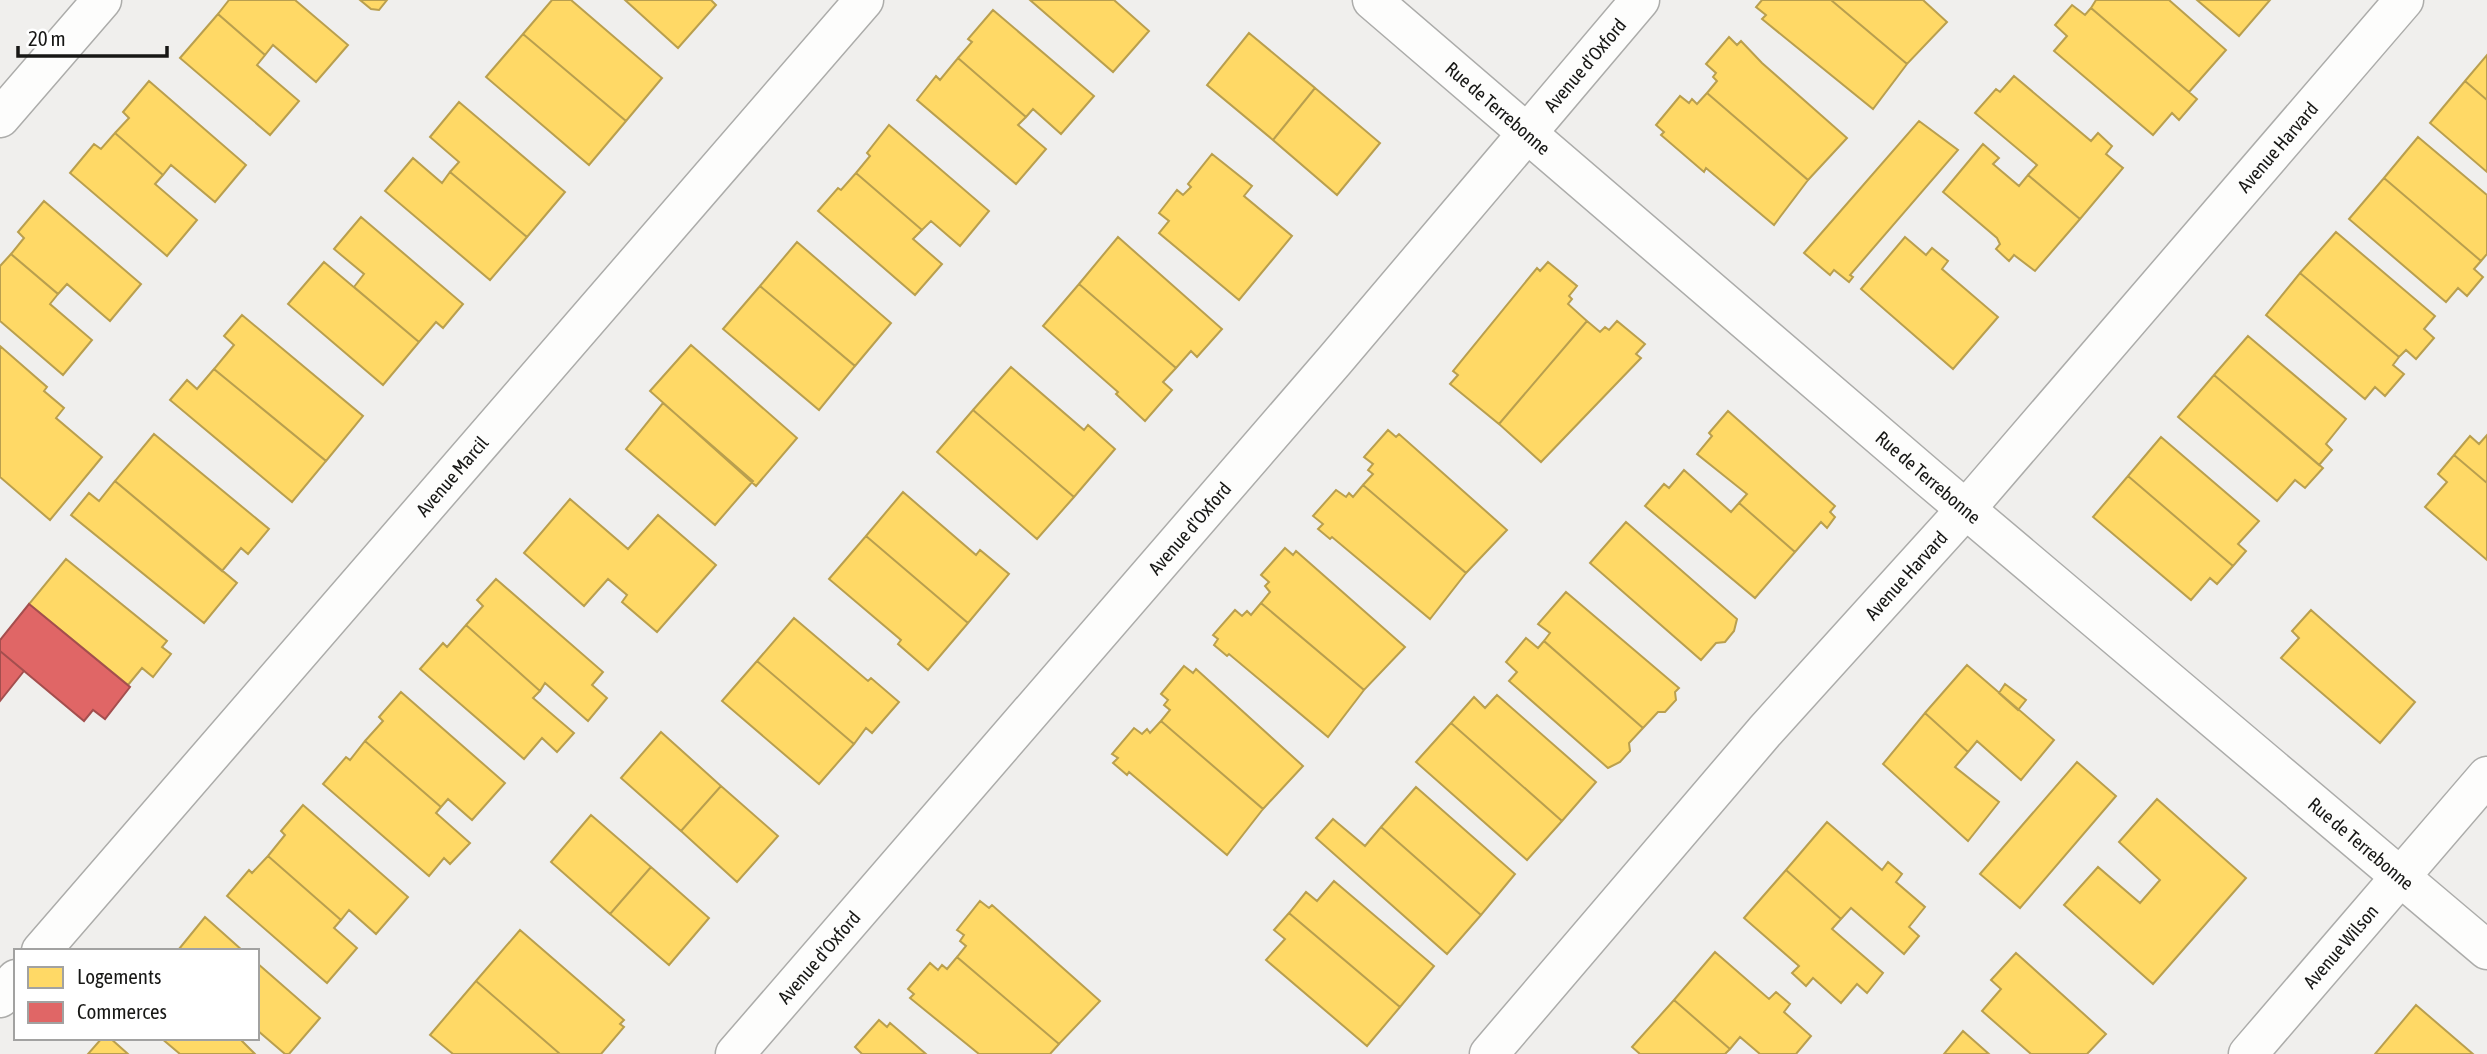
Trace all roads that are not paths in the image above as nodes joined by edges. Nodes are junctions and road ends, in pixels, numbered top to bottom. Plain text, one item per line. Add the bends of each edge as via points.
1 (103, 0) edge
2 (864, 0) edge
3 (1372, 0) edge
4 (1640, 0) edge
5 (2404, 0) edge
6 (0, 118) edge
7 (1526, 132) junction
8 (1966, 509) junction
9 (2487, 776) edge
10 (2401, 877) junction
11 (43, 949) edge
12 (2487, 950) edge
13 (14, 981) edge
14 (0, 998) edge
15 (735, 1054) edge
16 (1489, 1054) edge
17 (2248, 1054) edge

1 - 6 street
2 - 11 street, Avenue Marcil
3 - 7 street, Rue de Terrebonne
4 - 7 street, Avenue d'Oxford
5 - 8 street, Avenue Harvard
7 - 8 street, Rue de Terrebonne
7 - 15 street, Avenue d'Oxford
8 - 10 street, Rue de Terrebonne
8 - 16 street, Avenue Harvard via 1765,732
9 - 10 street, Avenue Wilson
10 - 12 street, Rue de Terrebonne
10 - 17 street, Avenue Wilson
13 - 14 street

